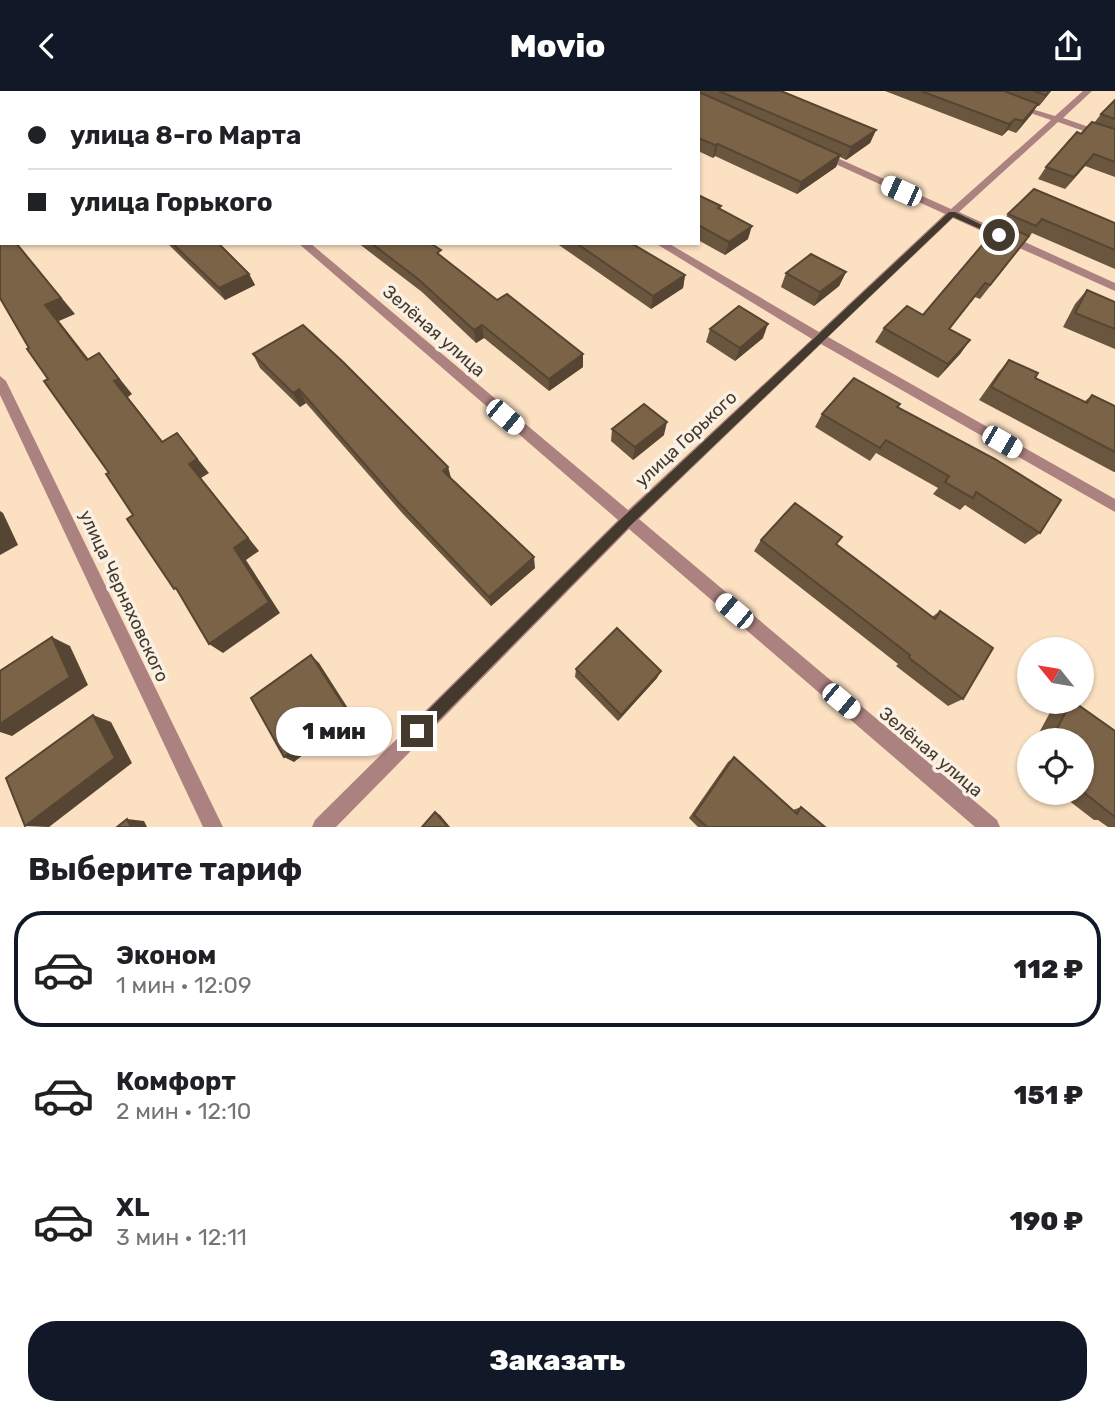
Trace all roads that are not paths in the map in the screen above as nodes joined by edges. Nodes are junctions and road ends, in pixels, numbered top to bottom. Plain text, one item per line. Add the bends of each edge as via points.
1 (1088, 91) edge
2 (1011, 103) edge
3 (1057, 120) junction
4 (1115, 139) edge
5 (813, 151) edge
6 (952, 213) junction
7 (305, 245) edge
8 (663, 245) edge
9 (1115, 287) edge
10 (822, 339) junction
11 (0, 381) edge
12 (1115, 506) edge
13 (627, 521) junction
14 (213, 827) edge
15 (322, 827) edge
16 (990, 827) edge

1 - 3 street, улица Горького
2 - 3 street
3 - 4 street
3 - 6 street, улица Горького
5 - 6 street
6 - 9 street
6 - 10 street, улица Горького
7 - 13 street, Зелёная улица
8 - 10 street
10 - 12 street
10 - 13 street, улица Горького
11 - 14 street, улица Черняховского
13 - 15 street, улица Горького
13 - 16 street, Зелёная улица

